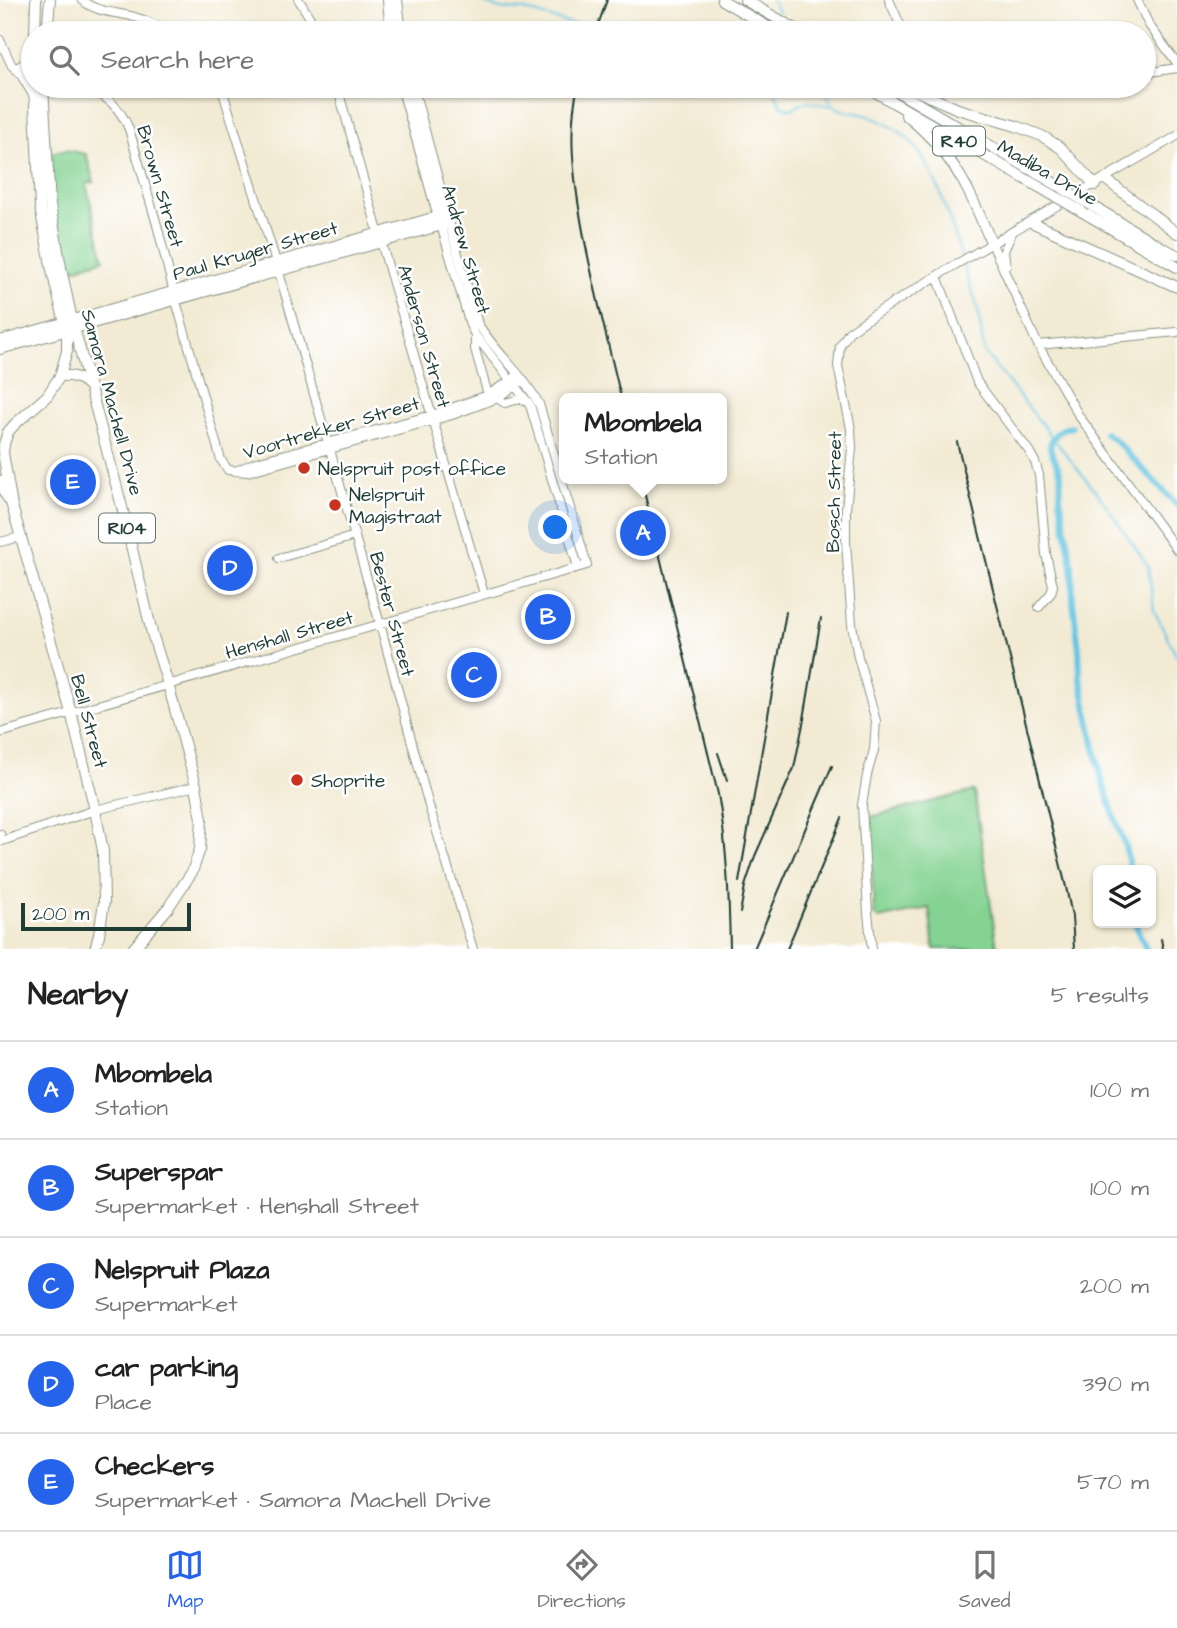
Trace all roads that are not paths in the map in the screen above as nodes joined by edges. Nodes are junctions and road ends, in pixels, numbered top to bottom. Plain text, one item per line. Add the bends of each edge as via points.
1 (36, 0) edge
2 (50, 0) edge
3 (82, 0) edge
4 (299, 0) edge
5 (388, 0) edge
6 (397, 0) edge
7 (722, 0) edge
8 (745, 0) edge
9 (890, 0) edge
10 (1137, 0) edge
11 (35, 21) edge
12 (48, 21) edge
13 (146, 21) edge
14 (312, 21) edge
15 (389, 21) edge
16 (400, 21) edge
17 (758, 21) edge
18 (781, 21) edge
19 (899, 21) edge
20 (1147, 21) edge
21 (1156, 35) edge
22 (0, 40) edge
23 (1177, 66) edge
24 (21, 67) edge
25 (18, 69) junction
26 (21, 70) edge
27 (1156, 70) edge
28 (21, 73) edge
29 (38, 98) edge
30 (106, 98) edge
31 (226, 98) edge
32 (228, 98) edge
33 (340, 98) edge
34 (406, 98) edge
35 (415, 98) edge
36 (884, 98) joint
37 (909, 98) edge
38 (933, 98) edge
39 (227, 101) junction
40 (1177, 136) edge
41 (1105, 179) junction
42 (1095, 185) junction
43 (444, 220) junction
44 (1031, 222) junction
45 (1012, 233) junction
46 (1177, 233) edge
47 (380, 238) junction
48 (992, 244) junction
49 (1177, 255) edge
50 (277, 267) junction
51 (1177, 267) edge
52 (937, 276) junction
53 (1008, 280) junction
54 (1177, 287) edge
55 (175, 296) junction
56 (70, 325) junction
57 (1177, 332) edge
58 (475, 335) junction
59 (3, 345) edge
60 (1038, 345) junction
61 (60, 376) junction
62 (522, 377) junction
63 (513, 383) junction
64 (91, 388) junction
65 (488, 395) junction
66 (497, 398) junction
67 (528, 402) junction
68 (433, 418) junction
69 (329, 445) junction
70 (236, 471) joint
71 (0, 480) edge
72 (559, 481) edge
73 (560, 484) edge
74 (12, 506) junction
75 (355, 536) junction
76 (21, 537) junction
77 (0, 542) edge
78 (1177, 550) edge
79 (279, 558) dead end
80 (582, 566) junction
81 (484, 594) junction
82 (1039, 607) dead end
83 (380, 624) junction
84 (169, 684) junction
85 (71, 712) junction
86 (0, 733) edge
87 (196, 786) junction
88 (96, 810) junction
89 (1, 838) edge
90 (94, 949) edge
91 (133, 949) edge
92 (473, 949) edge
93 (872, 949) edge

1 - 11 main road
2 - 12 main road
3 - 13 street via 90,7
4 - 14 street
5 - 15 main road
6 - 16 main road
7 - 17 main road
8 - 18 main road
9 - 19 street
10 - 20 street
21 - 23 street
22 - 25 street via 10,63
23 - 27 street
24 - 25 main road
25 - 26 street
25 - 28 main road
29 - 56 main road, Samora Machell Drive / R104 via 51,216
30 - 55 street, Brown Street via 123,114
31 - 39 street, Bester Street
32 - 39 street
33 - 47 street, Anderson Street
34 - 43 main road, Andrew Street
35 - 43 main road, Andrew Street
36 - 48 main road via 913,120 952,164
36 - 51 main road, Madiba Drive / R40, bridge
37 - 49 main road, Madiba Drive / R40, bridge
38 - 42 main road via 1042,136 1061,148
39 - 50 street, Bester Street
40 - 41 street, Bosch Street
41 - 42 street, Bosch Street
41 - 46 main road
42 - 44 street, Bosch Street
43 - 47 main road, Paul Kruger Street
43 - 58 street, Andrew Street
43 - 62 street, Andrew Street via 478,324
44 - 45 street, Bosch Street
44 - 54 main road
45 - 48 street, Bosch Street
45 - 53 street via 1004,251
47 - 50 main road, Paul Kruger Street
47 - 68 street, Anderson Street
48 - 52 street, Bosch Street
48 - 53 street
50 - 55 main road, Paul Kruger Street
50 - 69 street, Bester Street
52 - 82 street via 977,382 1035,462 1053,586
52 - 93 street, Bosch Street via 858,326 844,338 838,355 852,447 846,519 852,625 876,721 862,805
53 - 60 street
55 - 56 main road, Paul Kruger Street
55 - 70 street, Brown Street via 220,460
56 - 59 main road, Paul Kruger Street
56 - 61 main road, Bell Street / R104
56 - 64 main road, Samora Machell Drive / R104
57 - 60 street
58 - 63 street, Andrew Street
58 - 65 street
60 - 78 street via 1079,416
61 - 64 main road via 77,377
61 - 74 main road, Bell Street / R104 via 47,396 8,432 3,453
62 - 63 street, Voortrekker Street
62 - 72 street, Andrew Street via 538,404
63 - 65 street, Voortrekker Street
63 - 66 street, Voortrekker Street
63 - 67 street, Andrew Street
64 - 84 main road, Samora Machell Drive / R104
65 - 68 street, Voortrekker Street
66 - 67 street via 507,403
66 - 68 street, Voortrekker Street
67 - 80 street, Andrew Street
68 - 69 street, Voortrekker Street
68 - 81 street, Anderson Street
69 - 70 street, Voortrekker Street via 247,472
69 - 75 street, Bester Street
71 - 74 street, Bell Street
73 - 80 street, Andrew Street
74 - 76 main road, Bell Street / R104
75 - 79 street
75 - 83 street, Bester Street
76 - 77 street
76 - 85 main road, Bell Street / R104
80 - 81 street, Henshall Street
81 - 83 street, Henshall Street
83 - 84 street, Henshall Street
83 - 92 street, Bester Street
84 - 85 street, Henshall Street
84 - 87 main road, Samora Machell Drive / R104
85 - 86 street, Henshall Street
85 - 88 main road, Bell Street / R104
87 - 88 street
87 - 91 main road, Samora Machell Drive / R104 via 202,819 200,849 192,872
88 - 89 street
88 - 90 main road, Bell Street / R104 via 104,879 103,917

